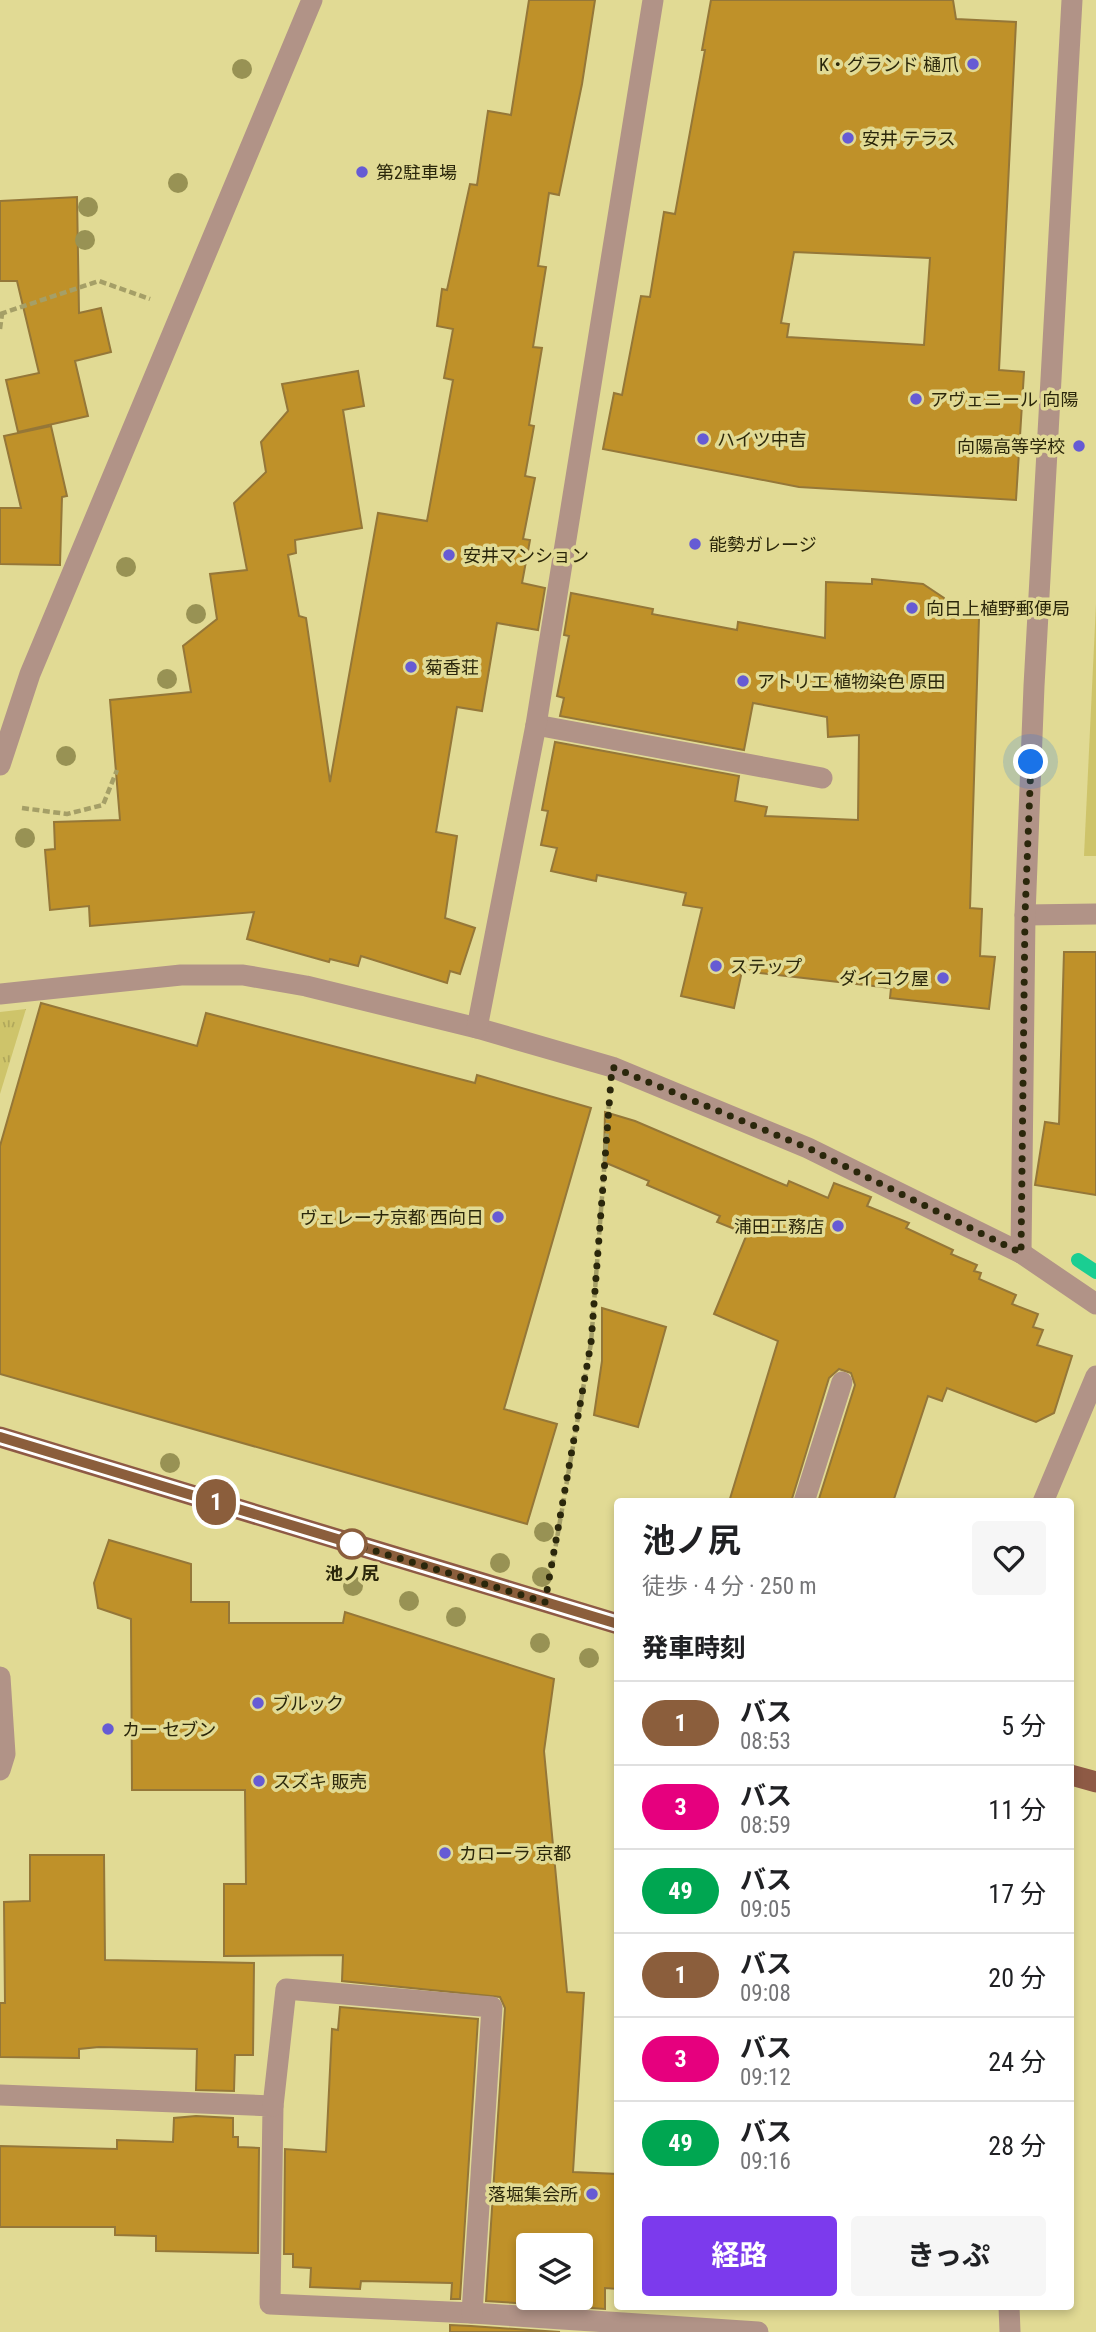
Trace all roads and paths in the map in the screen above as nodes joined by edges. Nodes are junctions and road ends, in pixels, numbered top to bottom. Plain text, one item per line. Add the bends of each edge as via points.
1 (312, 0) edge
2 (653, 0) edge
3 (1072, 0) edge
4 (161, 303) dead end
5 (1, 314) edge
6 (0, 329) edge
7 (536, 725) junction
8 (0, 765) edge
9 (117, 770) dead end
10 (822, 778) dead end
11 (22, 808) dead end
12 (1096, 914) edge
13 (1025, 915) junction
14 (0, 994) edge
15 (477, 1028) junction
16 (612, 1067) junction
17 (1021, 1253) junction
18 (1096, 1304) edge
19 (1096, 1376) edge
20 (842, 1382) dead end
21 (0, 1437) edge
22 (805, 1498) edge
23 (1045, 1498) edge
24 (545, 1602) junction
25 (614, 1623) edge
26 (0, 1677) edge
27 (0, 1770) edge
28 (1074, 1776) edge
29 (1096, 1782) edge
30 (0, 2095) edge
31 (273, 2106) junction
32 (1009, 2310) edge
33 (472, 2313) junction
34 (758, 2332) edge
35 (1010, 2332) edge

1 - 8 street via 30,674
2 - 7 street
3 - 13 street
4 - 5 path via 99,281
5 - 6 path
7 - 10 street
7 - 15 street
9 - 11 path via 103,805 67,814
12 - 13 street
13 - 17 street
14 - 15 street via 181,975 243,975
15 - 16 street
16 - 17 street via 808,1148
16 - 24 path via 591,1343
17 - 18 street
19 - 23 street
20 - 22 street
21 - 24 main road
24 - 25 main road
26 - 27 street via 5,1754
28 - 29 main road
30 - 31 street
31 - 33 street via 270,2304
31 - 33 street via 286,1989 492,2007
32 - 35 street
33 - 34 street

